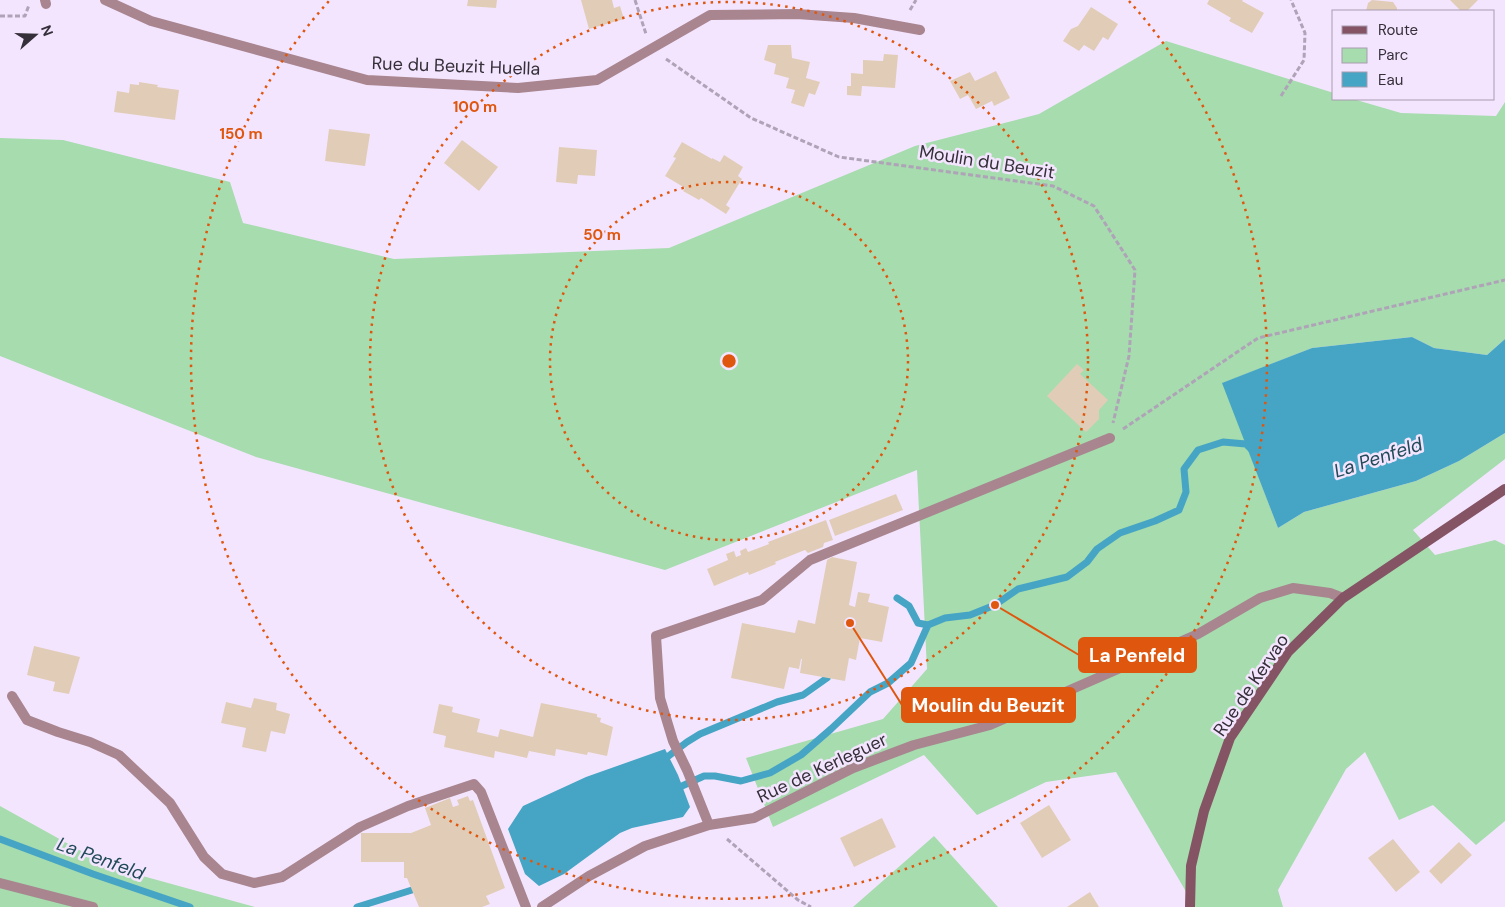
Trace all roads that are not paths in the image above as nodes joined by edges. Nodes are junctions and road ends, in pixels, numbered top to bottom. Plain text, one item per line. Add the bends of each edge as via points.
1 (105, 0) edge
2 (920, 30) dead end
3 (1110, 438) road end
4 (1505, 489) edge
5 (1342, 598) junction
6 (12, 696) dead end
7 (709, 824) junction
8 (0, 883) edge
9 (93, 907) edge
10 (526, 907) edge
11 (542, 907) edge
12 (1190, 907) edge

1 - 2 street, Rue du Beuzit Huella via 151,21 367,80 518,88 597,80 710,15 797,14 854,18
3 - 7 street via 810,560 762,600 656,636 660,698 673,740
4 - 5 main road, Rue de Kervao
5 - 7 street, Rue de Kerleguer via 1293,588 1260,598 1198,634 990,725 914,745 852,768 754,818
5 - 12 main road, Rue de Kervao via 1288,652 1230,738 1199,829 1191,866
6 - 10 street via 28,720 119,754 170,803 204,857 222,874 254,883 282,877 360,827 408,806 474,784 481,792
7 - 11 street, Rue de Kerleguer via 645,846 589,876
8 - 9 street

